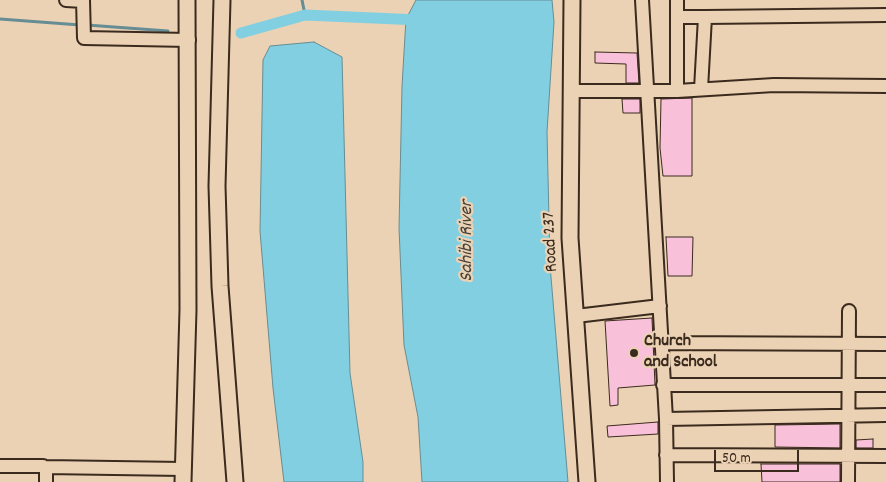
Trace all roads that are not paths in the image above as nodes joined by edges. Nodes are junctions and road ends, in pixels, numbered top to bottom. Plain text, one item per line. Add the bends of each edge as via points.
1 (66, 0) edge
2 (187, 0) edge
3 (222, 0) edge
4 (572, 0) edge
5 (642, 0) edge
6 (677, 0) edge
7 (84, 4) edge
8 (886, 15) edge
9 (677, 17) junction
10 (705, 17) junction
11 (189, 40) junction
12 (886, 86) edge
13 (701, 89) junction
14 (648, 91) junction
15 (677, 91) junction
16 (572, 92) junction
17 (660, 306) junction
18 (849, 311) dead end
19 (576, 316) junction
20 (662, 343) junction
21 (886, 344) edge
22 (848, 345) junction
23 (663, 385) junction
24 (886, 385) edge
25 (847, 386) junction
26 (886, 415) edge
27 (847, 417) junction
28 (666, 419) junction
29 (666, 455) junction
30 (847, 455) junction
31 (886, 456) edge
32 (0, 466) edge
33 (45, 467) junction
34 (183, 475) edge
35 (46, 482) edge
36 (235, 482) edge
37 (587, 482) edge
38 (667, 482) edge
39 (848, 482) edge

1 - 7 street
2 - 11 street
3 - 36 street via 217,186 220,286
4 - 16 street, Road 237
5 - 14 street
6 - 9 street
7 - 11 street via 84,38
8 - 10 street
9 - 10 street
9 - 15 street
10 - 13 street
11 - 34 street via 188,300
12 - 13 street via 774,85
13 - 15 street
14 - 15 street
14 - 16 street
14 - 17 street
16 - 19 street, Road 237 via 570,238
17 - 19 street
17 - 20 street
18 - 22 street
19 - 37 street, Road 237
20 - 22 street
20 - 23 street
21 - 22 street
22 - 25 street
23 - 25 street
23 - 28 street
24 - 25 street
25 - 27 street
26 - 27 street
27 - 28 street
27 - 30 street
28 - 29 street
29 - 30 street
29 - 38 street
30 - 31 street
30 - 39 street
32 - 33 street
33 - 34 street
33 - 35 street

